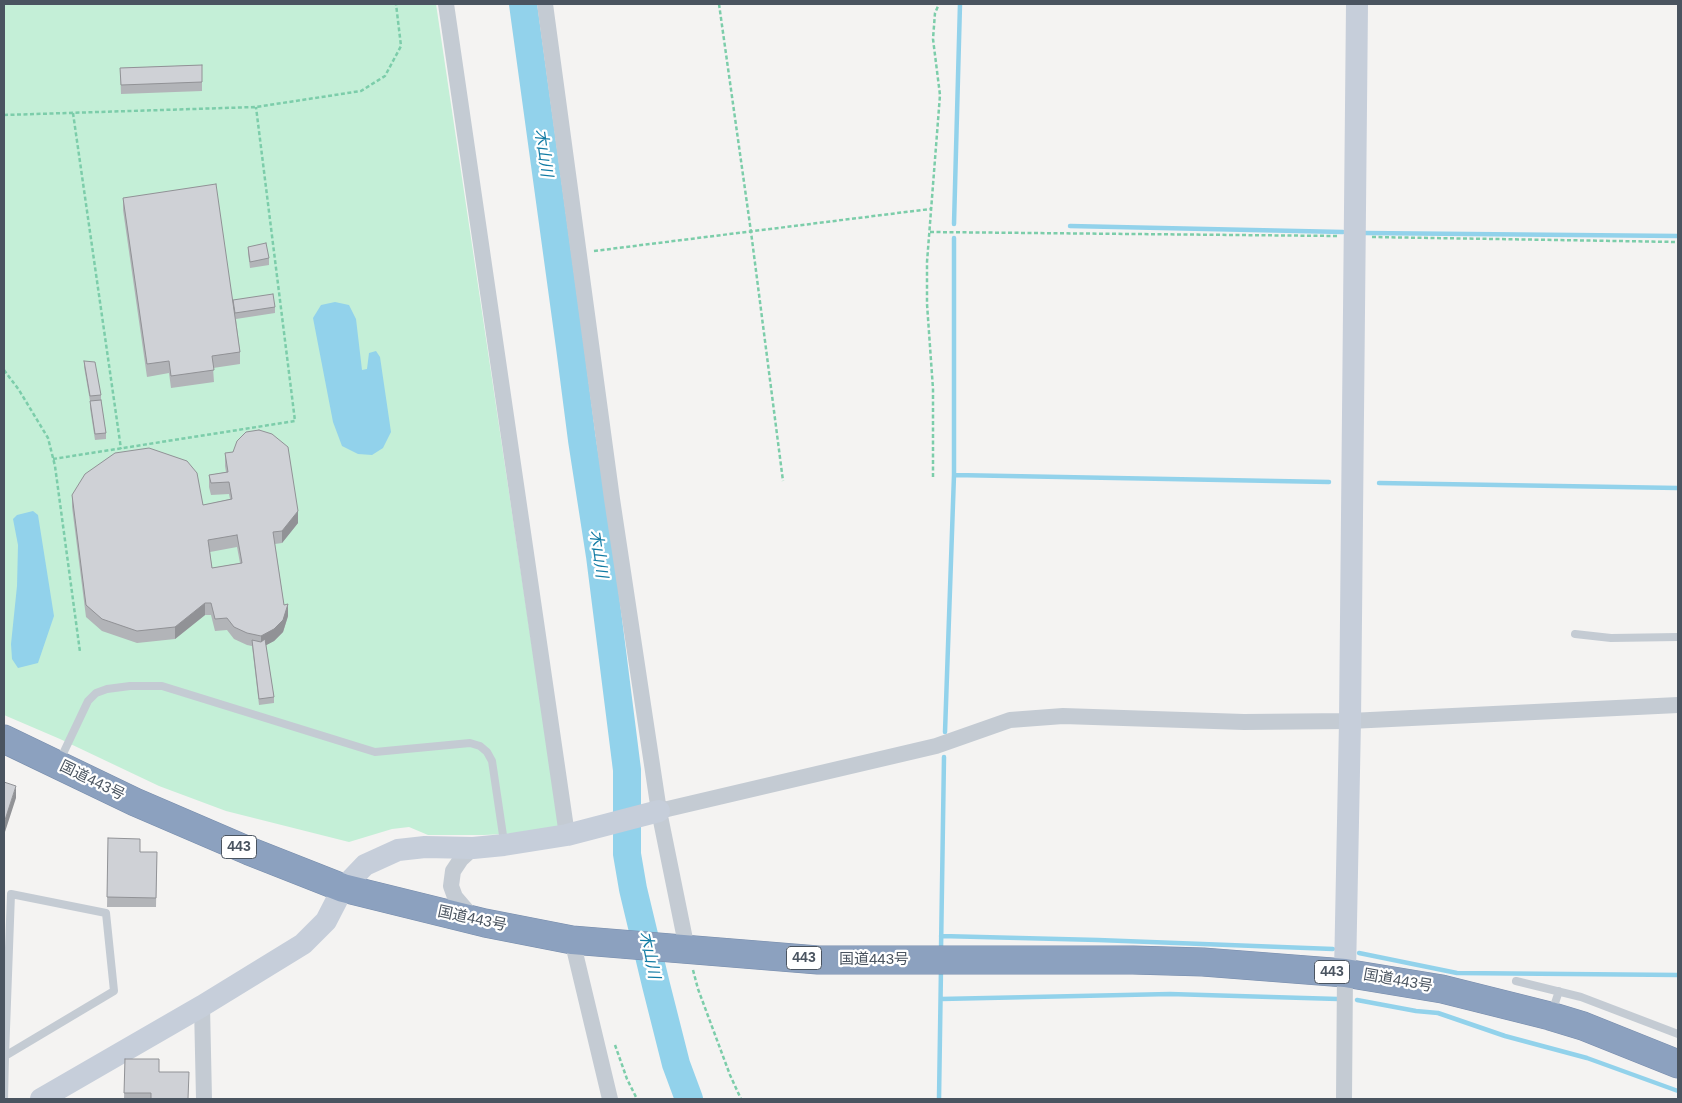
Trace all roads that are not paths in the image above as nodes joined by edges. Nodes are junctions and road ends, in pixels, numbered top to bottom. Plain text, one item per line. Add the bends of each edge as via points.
1 (446, 4) edge
2 (545, 4) edge
3 (1357, 4) edge
4 (1574, 634) dead end
5 (1678, 637) edge
6 (1678, 705) edge
7 (1350, 721) junction
8 (4, 739) edge
9 (58, 764) junction
10 (660, 811) junction
11 (571, 834) junction
12 (504, 845) junction
13 (473, 848) junction
14 (342, 888) junction
15 (485, 923) junction
16 (578, 940) junction
17 (687, 949) junction
18 (1345, 972) junction
19 (1516, 981) dead end
20 (1559, 991) junction
21 (202, 1006) junction
22 (1550, 1016) junction
23 (1678, 1034) edge
24 (5, 1056) junction
25 (1678, 1064) edge
26 (4, 1099) edge
27 (41, 1099) edge
28 (204, 1099) edge
29 (610, 1099) edge
30 (1344, 1099) edge

1 - 11 street
2 - 10 street via 612,499
3 - 7 street
4 - 5 lane via 1611,638
6 - 7 street
7 - 10 street via 1244,722 1063,716 1010,720 936,746
7 - 18 street
8 - 9 highway, 国道443号 / 443
9 - 12 lane via 88,701 96,694 130,686 162,686 375,752 470,744 480,746 492,760
9 - 14 highway, 国道443号 / 443 via 135,802
10 - 11 street
10 - 17 street
11 - 12 street
12 - 13 street
13 - 14 street via 398,850 365,865
13 - 15 street via 453,871 451,886 455,897 467,911
14 - 15 highway, 国道443号 / 443
14 - 21 street via 326,921 303,944
15 - 16 highway, 国道443号 / 443
16 - 17 highway, 国道443号 / 443
16 - 29 street
17 - 18 highway, 国道443号 / 443 via 818,960 1133,960
18 - 22 highway, 国道443号 / 443 via 1442,989
18 - 30 street
19 - 20 lane
20 - 22 lane
20 - 23 lane
21 - 27 street
21 - 28 street
22 - 25 highway, 国道443号 / 443
24 - 24 lane via 11,894 106,913 114,991
24 - 26 lane

